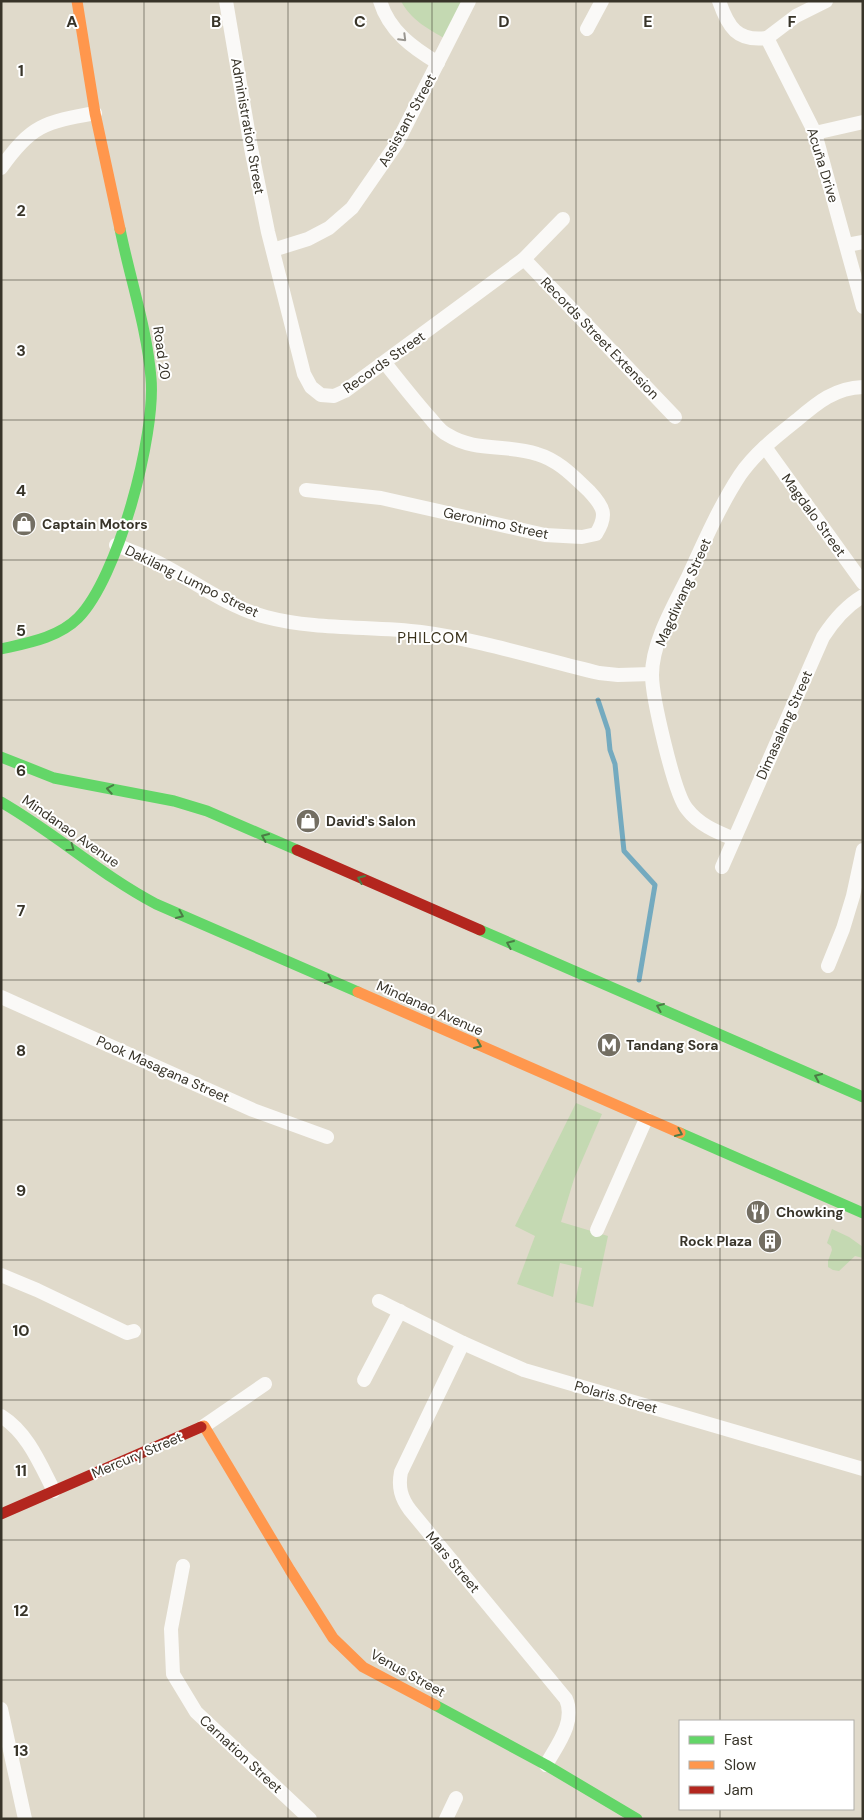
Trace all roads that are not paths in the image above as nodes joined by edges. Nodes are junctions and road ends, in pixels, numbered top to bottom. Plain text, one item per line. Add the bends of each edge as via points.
1 (77, 1) edge
2 (226, 1) edge
3 (380, 1) edge
4 (469, 1) edge
5 (602, 1) edge
6 (719, 1) edge
7 (826, 1) edge
8 (805, 5) edge
9 (587, 29) dead end
10 (767, 38) junction
11 (438, 63) junction
12 (95, 113) junction
13 (863, 122) edge
14 (816, 133) junction
15 (1, 168) edge
16 (563, 219) dead end
17 (863, 242) edge
18 (847, 245) junction
19 (273, 250) junction
20 (524, 259) junction
21 (863, 307) edge
22 (385, 363) junction
23 (863, 387) edge
24 (675, 416) dead end
25 (765, 447) junction
26 (306, 490) dead end
27 (116, 545) junction
28 (863, 583) edge
29 (863, 596) edge
30 (1, 649) edge
31 (652, 674) junction
32 (1, 757) edge
33 (1, 802) edge
34 (734, 839) junction
35 (863, 850) edge
36 (722, 867) dead end
37 (828, 966) dead end
38 (1, 997) edge
39 (863, 1097) edge
40 (646, 1119) junction
41 (327, 1137) dead end
42 (863, 1213) edge
43 (597, 1230) dead end
44 (1, 1275) edge
45 (379, 1301) dead end
46 (400, 1311) junction
47 (134, 1331) dead end
48 (463, 1343) junction
49 (364, 1380) dead end
50 (265, 1384) dead end
51 (1, 1416) edge
52 (204, 1426) junction
53 (863, 1469) edge
54 (54, 1491) junction
55 (1, 1514) edge
56 (183, 1566) dead end
57 (1, 1709) edge
58 (546, 1765) junction
59 (456, 1798) dead end
60 (25, 1819) edge
61 (310, 1819) edge
62 (446, 1819) edge
63 (637, 1819) edge

1 - 12 main road, Road 20
2 - 19 street, Administration Street via 251,148
3 -> 11 street via 395,30 414,49
4 - 11 street, Assistant Street
5 - 9 street
6 - 10 street via 733,30 754,40
7 - 8 street
8 - 10 street
10 - 14 street, Acuña Drive
11 - 19 street, Assistant Street via 397,143 352,208 329,228 308,239
12 - 15 street via 57,120 36,130 16,148
12 - 27 main road, Road 20 via 145,333 153,396 143,456
13 - 14 street
14 - 18 street, Acuña Drive
16 - 20 street, Records Street
17 - 18 street
18 - 21 street, Acuña Drive
19 - 22 street, Records Street via 304,374 311,387 321,395 334,396
20 - 22 street, Records Street
20 - 24 street, Records Street Extension
22 - 26 street, Geronimo Street via 420,408 446,434 475,446 536,453 557,462 598,500 604,511 603,522 596,534 582,537 545,535 381,498
23 - 25 street, Magdiwang Street via 850,387 830,394
25 - 28 street, Magdalo Street
25 - 31 street, Magdiwang Street via 741,474 720,510 668,619
27 - 30 main road, Road 20 via 93,600 78,618 61,631
27 - 31 street, Dakilang Lumpo Street via 156,561 233,604 266,616 455,637 599,673 618,676
29 - 34 street, Dimasalang Street via 844,610 823,637
31 - 34 street, Magdiwang Street via 677,791 686,809 700,823
39 -> 32 main road, Mindanao Avenue via 206,811 174,801 54,778
33 -> 40 main road, Mindanao Avenue via 34,820 136,895
34 - 36 street, Dimasalang Street
35 - 37 street via 853,896
38 - 41 street, Pook Masagana Street via 253,1110
40 -> 42 main road, Mindanao Avenue
40 - 43 street
44 - 47 street via 127,1333
45 - 46 street, Polaris Street
46 - 48 street, Polaris Street
46 - 49 street
48 - 53 street, Polaris Street via 524,1370
48 - 58 street, Mars Street via 401,1472 400,1490 410,1510 566,1698 570,1712 568,1724
50 - 52 street, Mercury Street
51 - 54 street via 12,1422 27,1439
52 - 54 main road, Mercury Street
52 - 58 main road, Venus Street via 295,1578 333,1638 347,1653 362,1667
54 - 55 main road, Mercury Street
56 - 61 street, Carnation Street via 171,1629 173,1674 196,1712
57 - 60 street
58 - 63 main road, Venus Street
59 - 62 street

